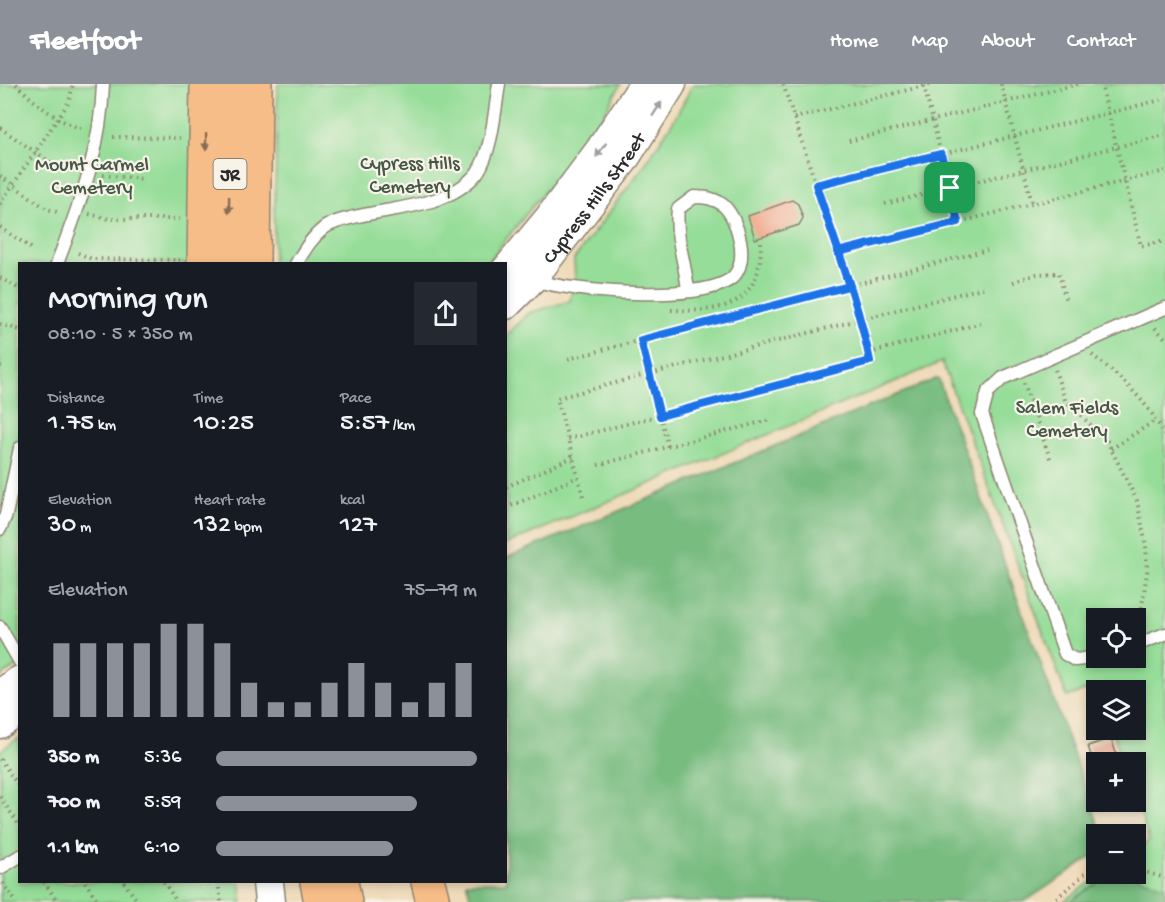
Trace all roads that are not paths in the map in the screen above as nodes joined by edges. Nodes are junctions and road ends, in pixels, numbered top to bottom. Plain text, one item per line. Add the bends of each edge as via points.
1 (103, 84) edge
2 (207, 84) edge
3 (231, 84) edge
4 (255, 84) edge
5 (499, 84) edge
6 (645, 84) edge
7 (671, 84) edge
8 (58, 262) edge
9 (195, 262) edge
10 (228, 262) edge
11 (253, 262) edge
12 (297, 262) edge
13 (515, 273) edge
14 (688, 290) junction
15 (507, 301) edge
16 (1165, 308) edge
17 (18, 456) edge
18 (0, 529) edge
19 (0, 627) edge
20 (1165, 634) edge
21 (1146, 641) edge
22 (18, 658) edge
23 (1086, 659) edge
24 (18, 682) edge
25 (0, 695) edge
26 (18, 711) edge
27 (0, 723) edge
28 (18, 857) edge
29 (0, 868) edge
30 (268, 883) edge
31 (317, 883) edge
32 (341, 883) edge
33 (428, 883) edge
34 (270, 902) edge
35 (321, 902) edge
36 (345, 902) edge
37 (434, 902) edge

1 - 8 lane via 90,174
2 -> 9 highway
3 -> 10 highway, JR
4 - 11 highway, JR
5 - 12 lane via 491,136 478,171 458,190 434,201 349,218 326,227
6 -> 13 street, Cypress Hills Street
13 -> 7 street, Cypress Hills Street via 623,160
13 - 14 lane via 566,288 639,294
13 - 15 street, Cypress Hills Street
14 - 14 lane via 731,279 742,266 742,249 725,207 710,198 694,197 678,209 676,232
16 - 23 lane via 1003,378 988,392 982,414 1065,654 1076,660
17 - 18 lane
19 - 22 lane
20 - 21 lane
24 - 25 street
26 - 27 street
28 - 29 lane
30 - 34 street
31 - 35 highway
32 - 36 highway
33 - 37 highway

